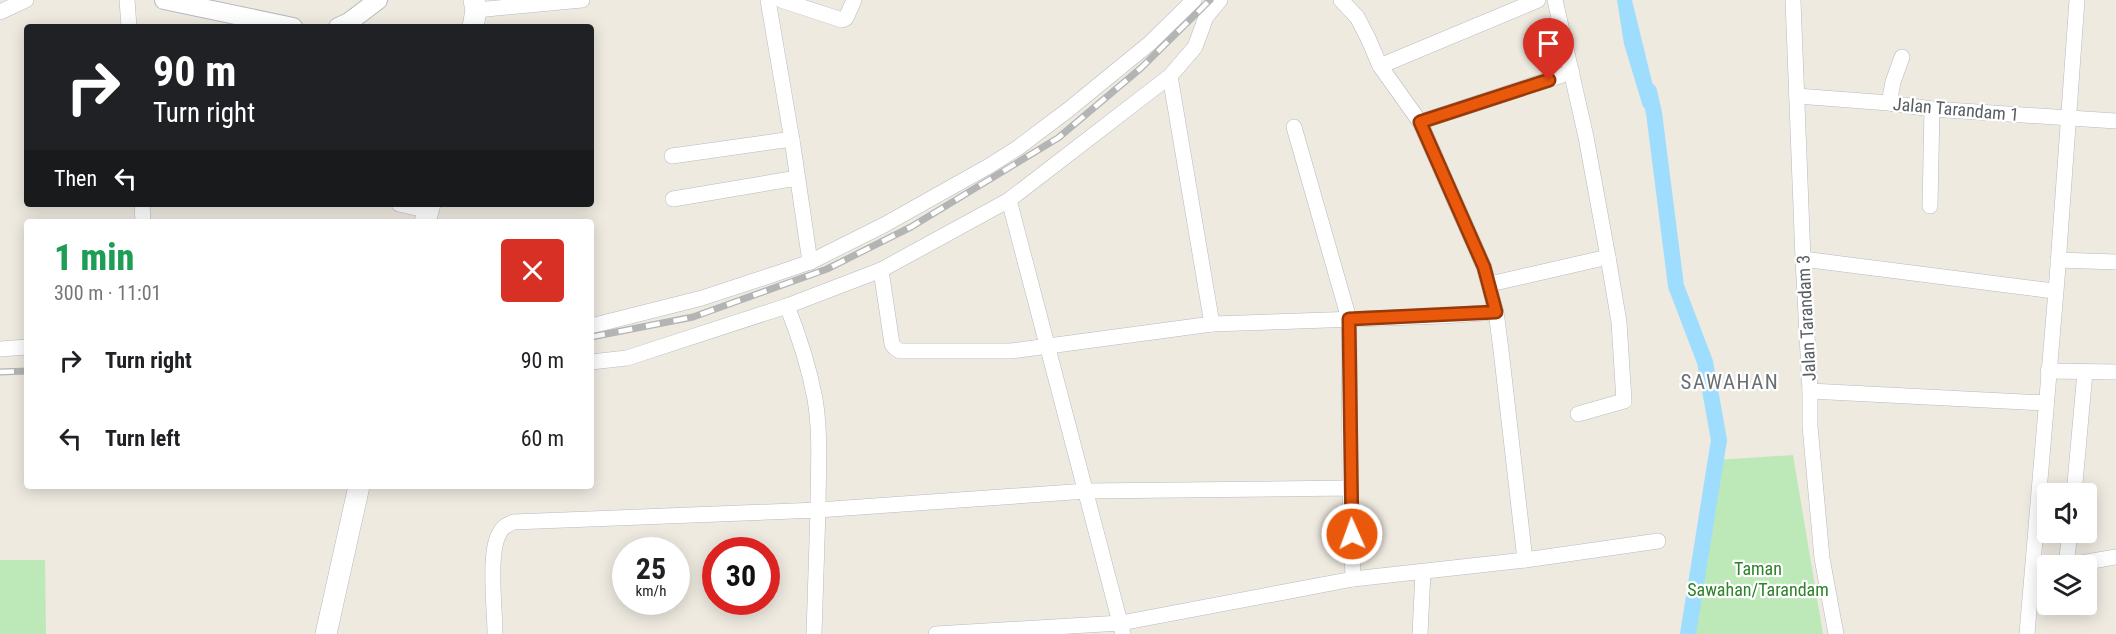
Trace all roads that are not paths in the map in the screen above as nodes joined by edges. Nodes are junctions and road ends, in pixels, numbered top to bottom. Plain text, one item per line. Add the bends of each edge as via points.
1 (26, 0) edge
2 (127, 0) edge
3 (164, 0) edge
4 (378, 0) edge
5 (582, 0) edge
6 (768, 0) edge
7 (781, 0) edge
8 (854, 0) edge
9 (1194, 0) edge
10 (1220, 0) edge
11 (1341, 0) edge
12 (1538, 0) edge
13 (1555, 0) edge
14 (1793, 0) edge
15 (2077, 0) edge
16 (0, 12) edge
17 (474, 12) edge
18 (243, 22) edge
19 (129, 24) edge
20 (263, 24) edge
21 (345, 24) edge
22 (1902, 57) dead end
23 (1380, 66) junction
24 (1572, 72) junction
25 (1170, 76) junction
26 (1797, 96) junction
27 (1889, 103) junction
28 (1932, 109) junction
29 (2068, 118) junction
30 (2116, 121) edge
31 (1420, 122) junction
32 (1294, 127) dead end
33 (792, 138) junction
34 (672, 156) dead end
35 (797, 178) junction
36 (673, 199) dead end
37 (1009, 200) junction
38 (1930, 206) dead end
39 (410, 207) edge
40 (428, 212) edge
41 (1608, 257) junction
42 (1803, 259) junction
43 (2058, 260) junction
44 (810, 262) junction
45 (2116, 262) edge
46 (881, 270) junction
47 (1490, 284) junction
48 (2054, 291) junction
49 (787, 306) junction
50 (1496, 312) junction
51 (1349, 319) junction
52 (1212, 324) junction
53 (594, 325) edge
54 (1047, 346) junction
55 (24, 347) edge
56 (0, 349) edge
57 (594, 362) edge
58 (2048, 371) junction
59 (2085, 372) junction
60 (2116, 372) edge
61 (1810, 391) junction
62 (2046, 403) junction
63 (1578, 414) dead end
64 (2074, 483) edge
65 (1350, 488) junction
66 (358, 489) edge
67 (1087, 491) junction
68 (818, 510) junction
69 (1658, 541) dead end
70 (2116, 557) edge
71 (1525, 560) junction
72 (2097, 560) edge
73 (2037, 571) edge
74 (1423, 572) junction
75 (2032, 572) junction
76 (1353, 579) junction
77 (1122, 628) edge
78 (326, 634) edge
79 (495, 634) edge
80 (814, 634) edge
81 (936, 634) edge
82 (1420, 634) edge
83 (1836, 634) edge
84 (2027, 634) edge

1 - 16 street
2 - 19 street
3 - 18 street
4 - 21 street
5 - 17 street
6 - 33 street
7 - 8 street via 842,20
9 - 44 street via 1150,43 1019,147 893,220
10 - 25 street via 1206,17 1195,46
11 - 23 street via 1356,17
12 - 23 street
13 - 24 street
14 - 26 street, Jalan Tarandam 3
15 - 29 street
18 - 20 street
22 - 27 street
23 - 31 street
24 - 31 street
24 - 41 street
25 - 37 street
25 - 52 street
26 - 27 street, Jalan Tarandam 1
26 - 42 street, Jalan Tarandam 3
27 - 28 street, Jalan Tarandam 1
28 - 29 street, Jalan Tarandam 1
28 - 38 street
29 - 30 street, Jalan Tarandam 1
29 - 43 street
31 - 47 street
32 - 51 street
33 - 34 street
33 - 35 street
35 - 36 street
35 - 44 street
37 - 46 street
37 - 54 street
39 - 40 street
41 - 47 street
41 - 63 street via 1619,322 1624,401
42 - 48 street
42 - 61 street, Jalan Tarandam 3
43 - 45 street
43 - 48 street
44 - 53 street via 702,298
46 - 49 street
46 - 54 street via 892,344 900,351 1011,351
47 - 50 street
48 - 58 street
49 - 57 street via 627,358
49 - 68 street via 815,399
50 - 51 street
50 - 71 street
51 - 52 street
51 - 65 street
52 - 54 street
54 - 67 street
55 - 56 street
58 - 59 street
58 - 62 street
59 - 60 street
59 - 64 street
61 - 62 street
61 - 83 street, Jalan Tarandam 3 via 1822,558
62 - 75 street
65 - 67 street
65 - 76 street
66 - 78 main road
67 - 68 street
67 - 77 street
68 - 79 street via 513,522 499,533 495,550
68 - 80 street
69 - 71 street
70 - 72 street
71 - 74 street
73 - 75 street
74 - 76 street
74 - 82 street
75 - 84 street
76 - 77 street
77 - 81 street

